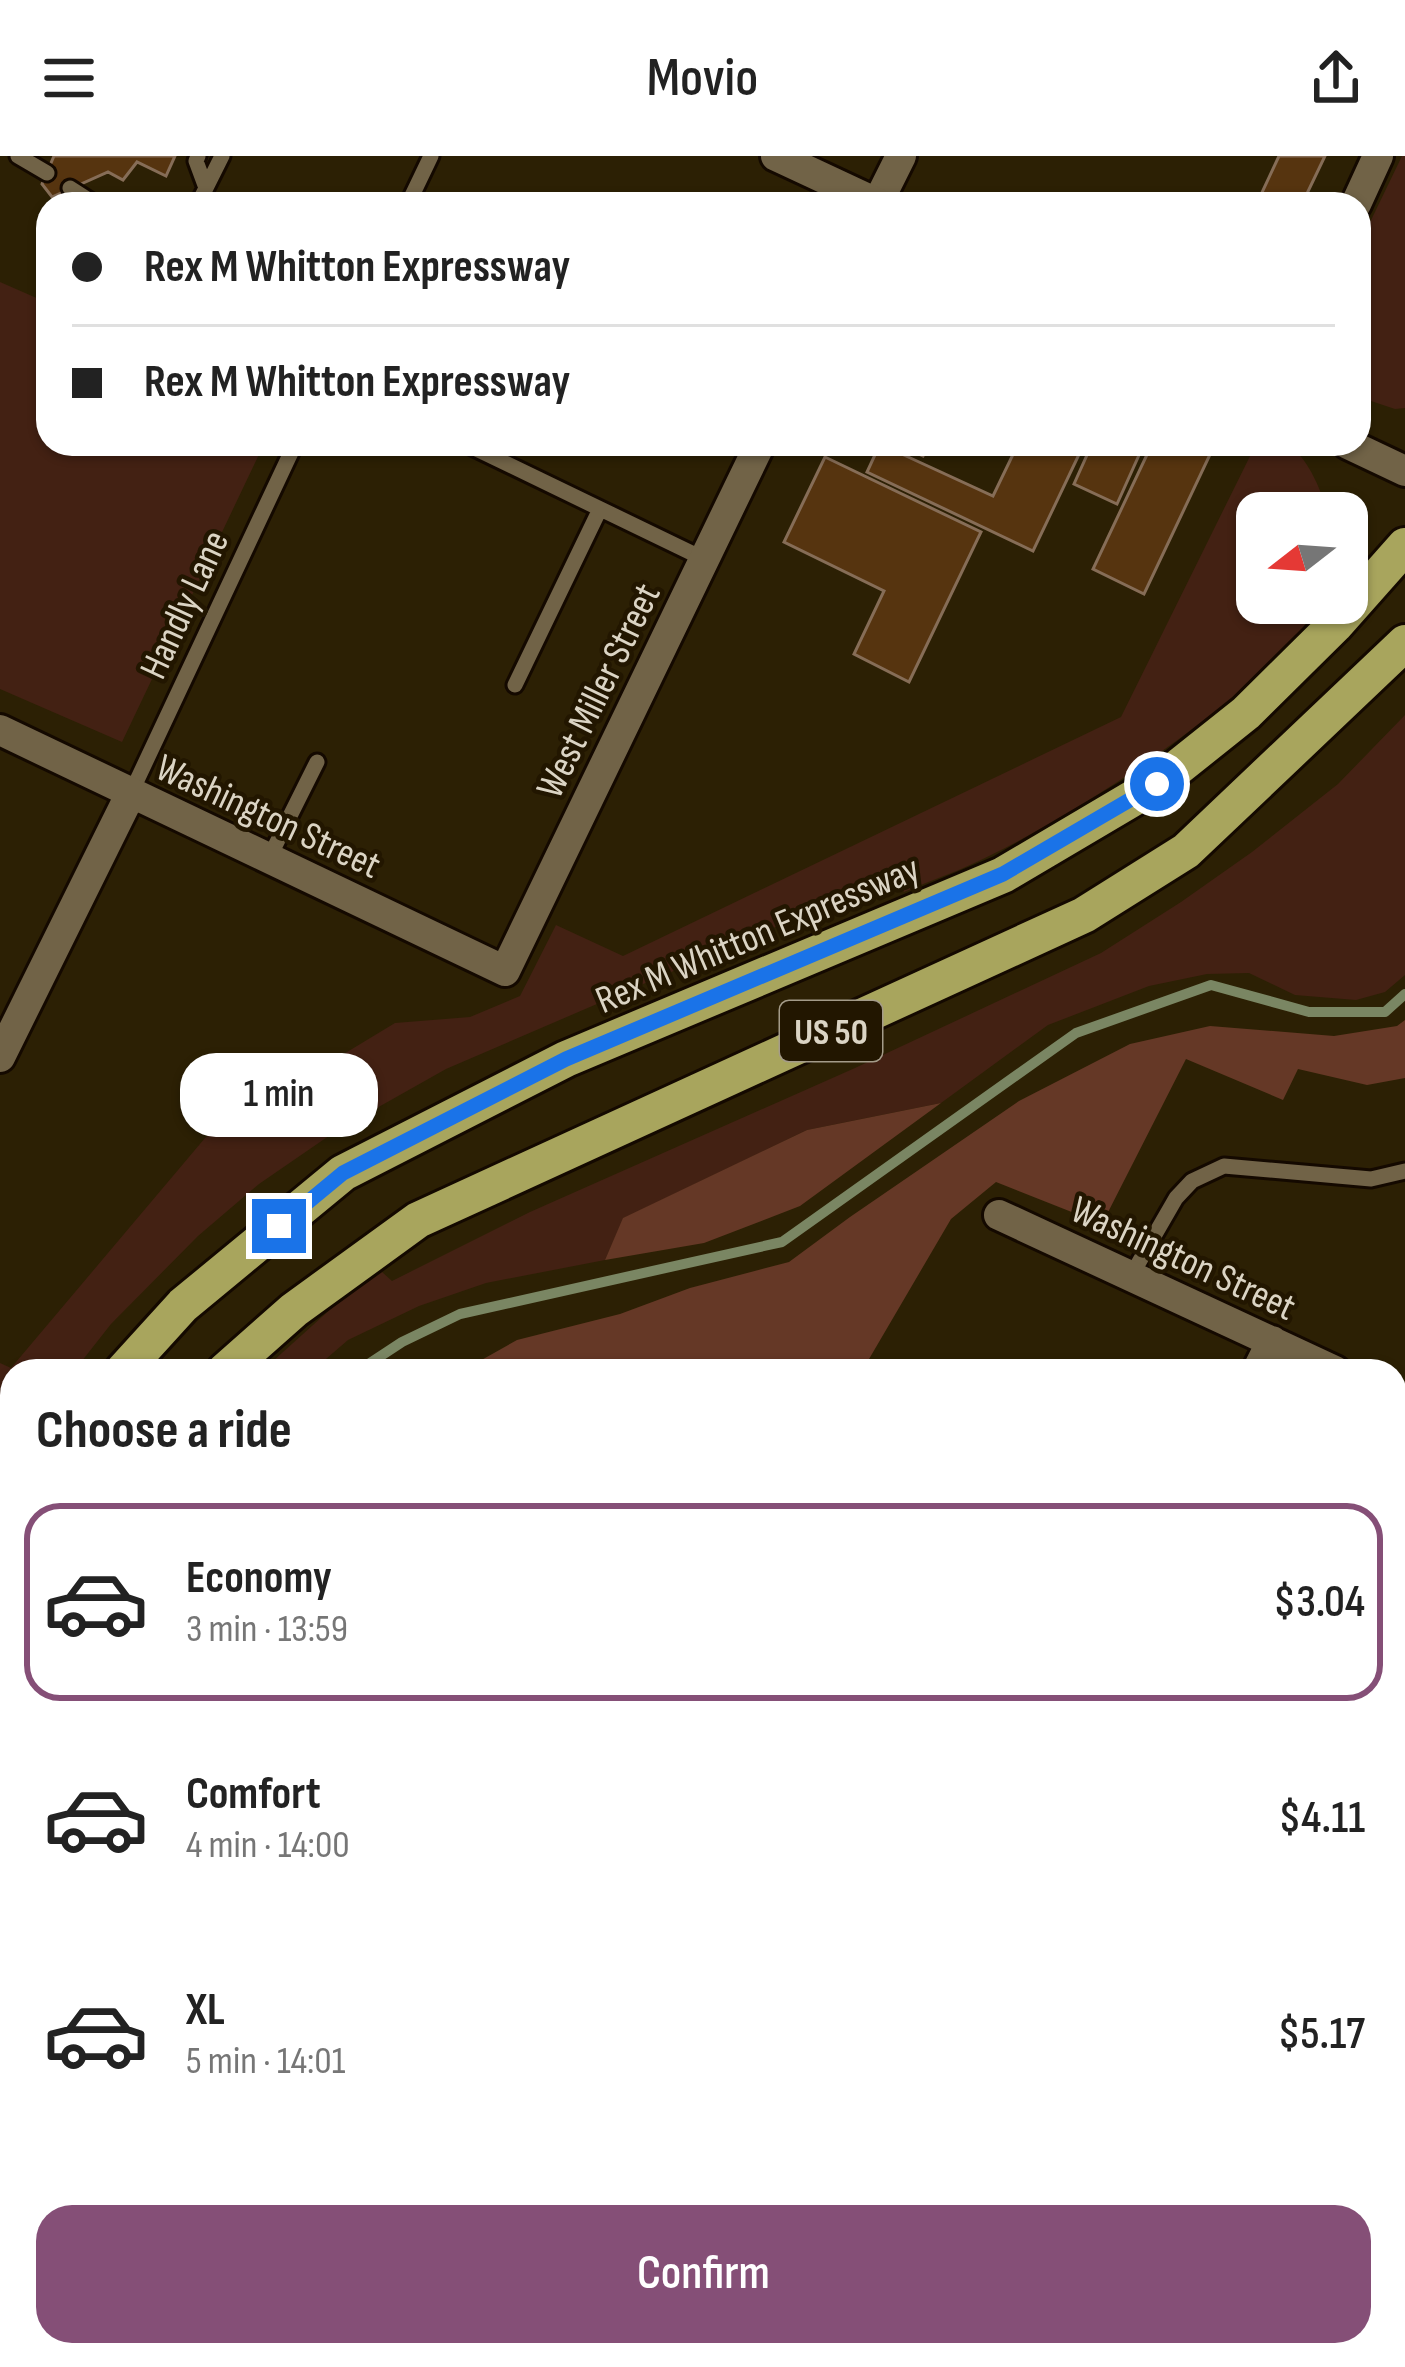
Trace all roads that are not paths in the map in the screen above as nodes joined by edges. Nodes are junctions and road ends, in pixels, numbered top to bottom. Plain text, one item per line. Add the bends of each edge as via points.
1 (18, 156) edge
2 (198, 156) edge
3 (222, 156) edge
4 (430, 156) edge
5 (776, 156) edge
6 (901, 156) edge
7 (1378, 156) edge
8 (47, 173) dead end
9 (70, 188) dead end
10 (206, 188) junction
11 (76, 192) edge
12 (204, 192) edge
13 (414, 192) edge
14 (852, 192) edge
15 (884, 192) edge
16 (1362, 192) edge
17 (1371, 455) edge
18 (289, 456) edge
19 (491, 456) edge
20 (754, 456) edge
21 (1405, 471) edge
22 (600, 509) junction
23 (1405, 546) edge
24 (704, 560) junction
25 (1405, 643) edge
26 (515, 685) dead end
27 (0, 730) edge
28 (317, 762) dead end
29 (131, 793) junction
30 (269, 858) junction
31 (505, 971) joint
32 (0, 1057) edge
33 (1405, 1171) edge
34 (999, 1215) dead end
35 (1131, 1276) junction
36 (1272, 1341) junction
37 (134, 1359) edge
38 (239, 1359) edge
39 (1263, 1359) edge
40 (1310, 1359) edge

1 - 8 lane
2 - 10 lane
3 - 10 lane
4 - 13 lane
5 - 14 street
6 - 15 street
7 - 16 street
9 - 11 lane
10 - 12 lane
17 - 21 street
18 - 29 lane, Handly Lane
19 - 22 lane
20 - 24 street, West Miller Street
22 - 24 lane
22 - 26 lane
23 - 37 highway, Rex M Whitton Expressway / US 50 via 1246,713 1157,784 1003,874 566,1059 343,1173 183,1305
24 - 31 street, West Miller Street
25 - 38 highway, US 50 via 1186,851 1084,915 418,1220
27 - 29 street, Washington Street
28 - 30 lane
29 - 30 street, Washington Street
29 - 32 street
30 - 31 street, Washington Street
33 - 35 lane via 1371,1179 1224,1166 1176,1198
34 - 35 street, Washington Street
35 - 36 street, Washington Street
36 - 39 street
36 - 40 street, Washington Street

